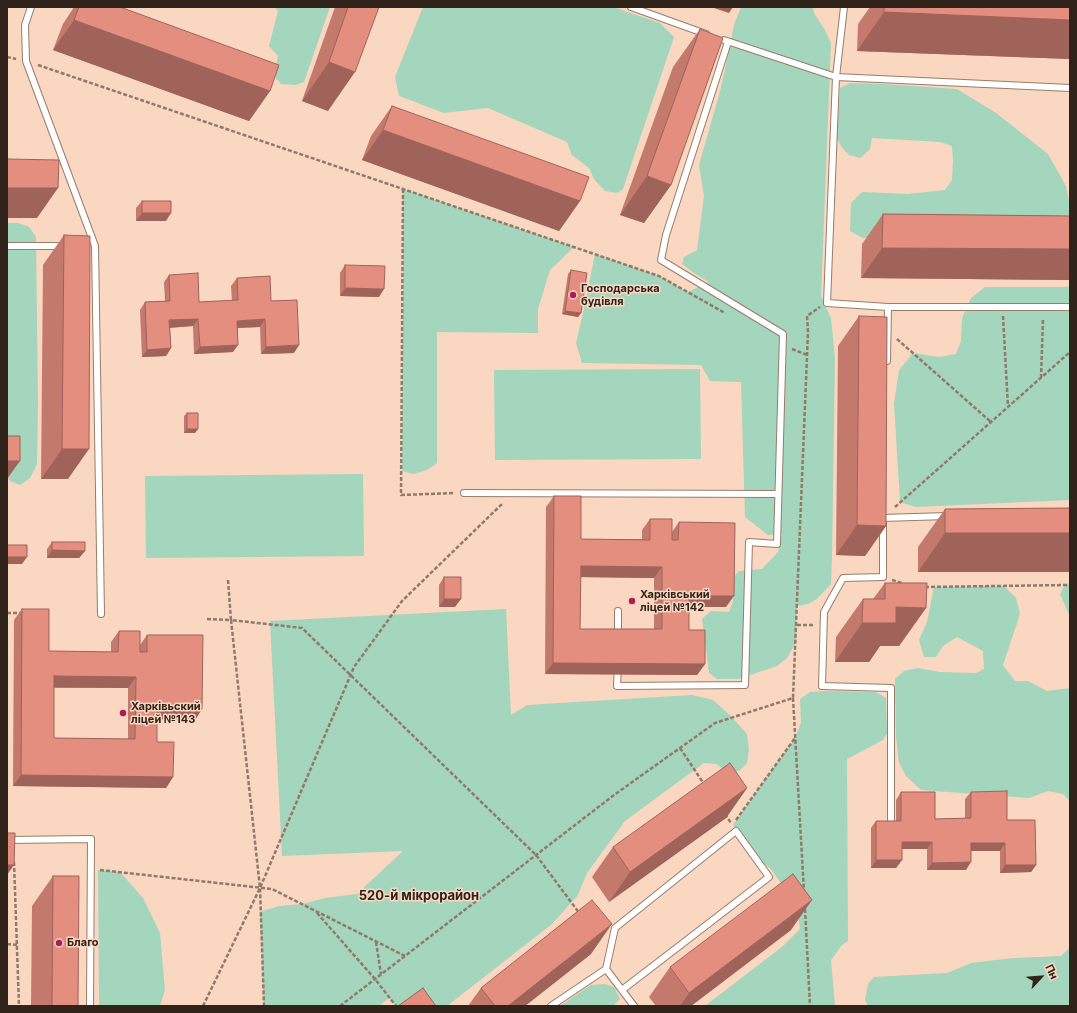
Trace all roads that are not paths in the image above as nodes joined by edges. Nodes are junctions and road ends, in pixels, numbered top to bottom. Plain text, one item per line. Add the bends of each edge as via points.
1 (31, 7) edge
2 (631, 7) edge
3 (844, 7) edge
4 (713, 36) edge
5 (720, 39) edge
6 (728, 42) junction
7 (836, 77) junction
8 (1070, 88) edge
9 (7, 246) edge
10 (71, 246) edge
11 (87, 246) edge
12 (95, 246) junction
13 (888, 307) junction
14 (1070, 307) edge
15 (887, 370) edge
16 (464, 492) road end
17 (778, 494) junction
18 (883, 510) edge
19 (953, 515) edge
20 (882, 518) junction
21 (618, 610) dead end
22 (102, 614) dead end
23 (618, 640) edge
24 (618, 661) edge
25 (891, 818) dead end
26 (10, 840) edge
27 (606, 969) junction
28 (622, 990) junction
29 (90, 1006) edge
30 (551, 1006) edge
31 (634, 1006) edge

1 - 12 lane via 25,25 26,61
2 - 4 lane
3 - 7 lane
5 - 6 lane
6 - 7 lane
6 - 17 lane via 666,235 661,260 783,334
7 - 8 lane
7 - 13 lane via 827,303
9 - 10 lane
11 - 12 lane
12 - 22 lane
13 - 14 lane
13 - 15 lane
16 - 17 lane
17 - 24 lane via 776,544 749,542 745,685 618,686
18 - 20 lane
19 - 20 lane
20 - 25 lane via 883,577 844,578 824,612 822,686 891,688
21 - 23 lane
26 - 29 lane via 91,839
27 - 28 lane
27 - 28 lane via 615,928 736,831 769,877
27 - 30 lane
28 - 31 lane

